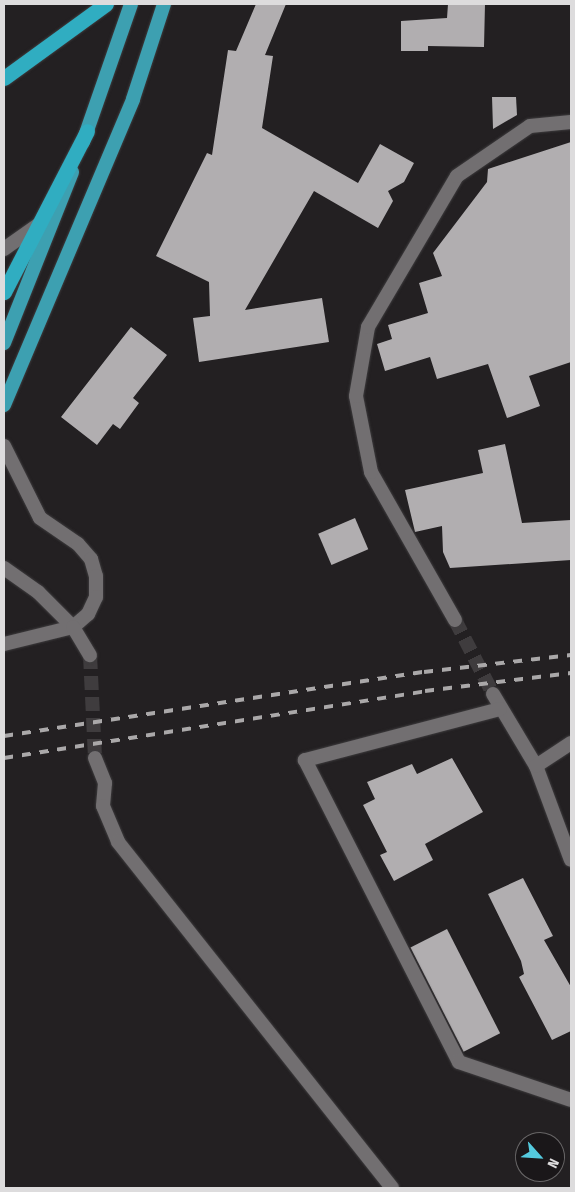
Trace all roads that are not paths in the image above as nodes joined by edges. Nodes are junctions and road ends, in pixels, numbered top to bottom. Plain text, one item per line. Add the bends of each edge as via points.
1 (106, 4) edge
2 (131, 4) edge
3 (164, 4) edge
4 (4, 78) edge
5 (571, 122) edge
6 (87, 131) junction
7 (38, 225) junction
8 (4, 249) edge
9 (4, 292) edge
10 (4, 343) edge
11 (4, 405) edge
12 (4, 446) edge
13 (4, 568) edge
14 (455, 620) tunnel mouth
15 (73, 627) junction
16 (4, 644) edge
17 (90, 655) tunnel mouth
18 (493, 694) tunnel mouth
19 (500, 709) junction
20 (571, 743) edge
21 (95, 758) tunnel mouth
22 (536, 766) junction
23 (571, 860) edge
24 (571, 1100) edge
25 (392, 1188) edge

1 - 4 highway
2 - 6 highway
3 - 11 highway via 133,98
5 - 14 street via 530,126 457,176 368,328 356,396 371,472
6 - 7 highway
6 - 10 highway
7 - 8 street
7 - 9 highway
12 - 15 street via 40,518 78,544 91,559 96,597 88,614
13 - 15 street via 38,592
15 - 16 street
15 - 17 street
18 - 19 street
19 - 22 street
19 - 24 street via 305,760 459,1062
20 - 22 street
21 - 25 street via 105,783 103,806 118,842
22 - 23 street

